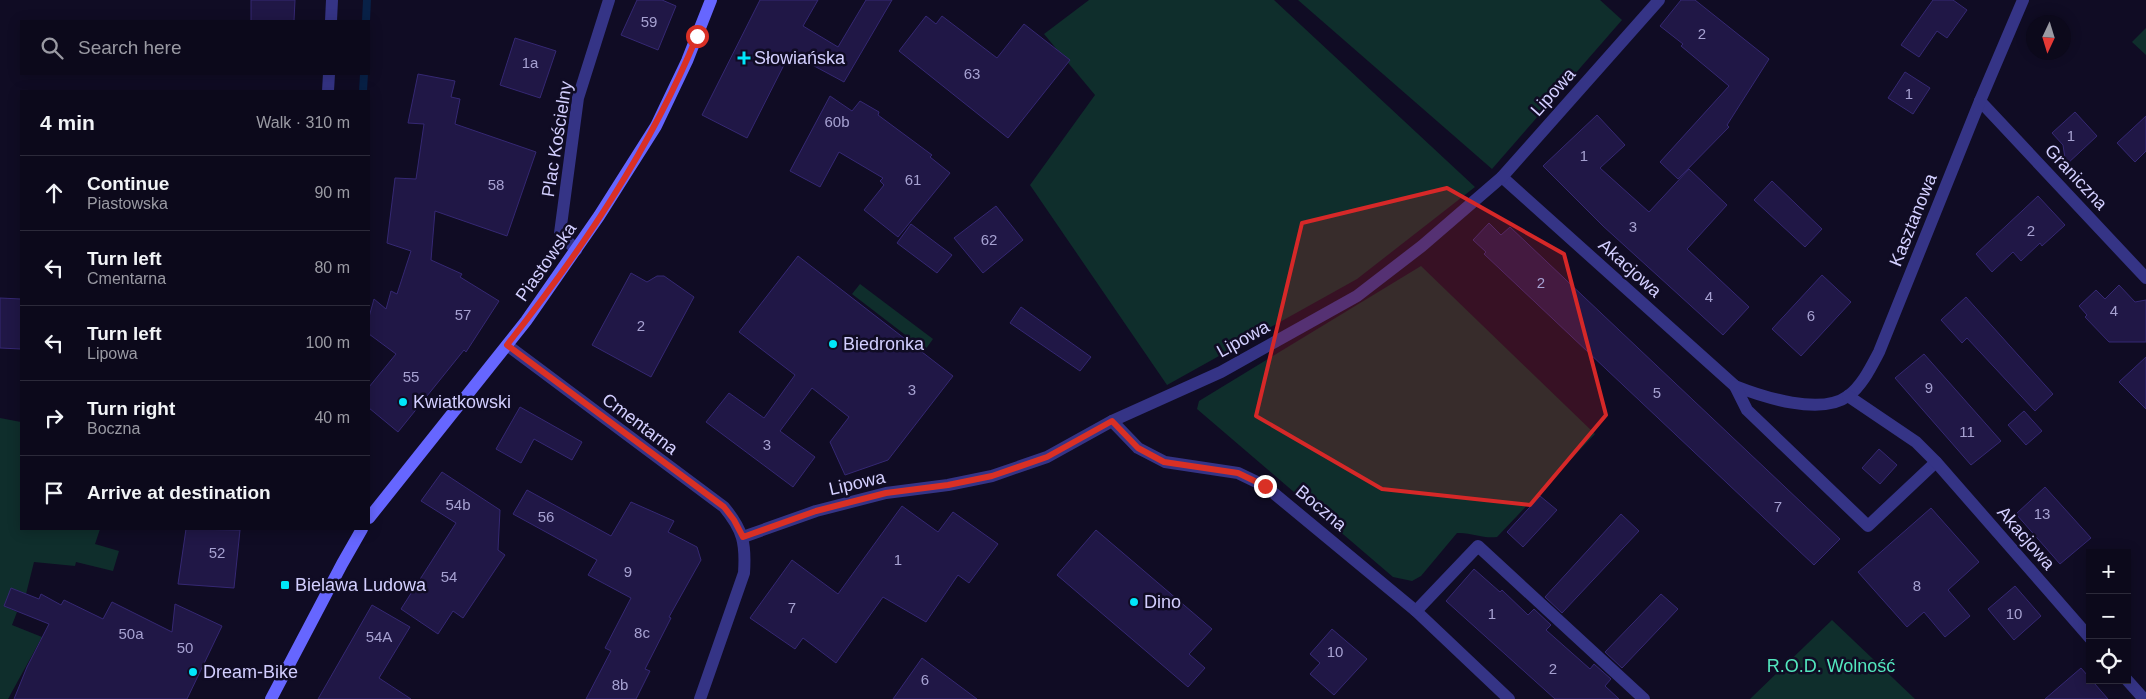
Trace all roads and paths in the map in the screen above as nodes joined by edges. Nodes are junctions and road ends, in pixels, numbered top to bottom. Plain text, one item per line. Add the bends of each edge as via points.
1 (332, 0) edge
2 (609, 0) edge
3 (711, 0) edge
4 (1658, 0) edge
5 (2023, 0) edge
6 (331, 20) edge
7 (329, 75) edge
8 (328, 90) edge
9 (1980, 101) junction
10 (1502, 177) junction
11 (576, 250) junction
12 (2146, 278) edge
13 (507, 345) junction
14 (1735, 386) junction
15 (1848, 396) junction
16 (1112, 421) junction
17 (1936, 462) junction
18 (370, 517) edge
19 (361, 530) edge
20 (743, 537) junction
21 (1416, 611) junction
22 (2086, 633) edge
23 (2131, 684) edge
24 (271, 699) edge
25 (700, 699) edge
26 (1509, 699) edge
27 (1644, 699) edge
28 (2144, 699) edge

1 - 6 street
2 - 11 street, Plac Kościelny via 578,98 560,233
3 - 11 main road, Piastowska via 656,126
4 - 10 street, Lipowa
5 - 9 street, Kasztanowa
7 - 8 street
9 - 12 street, Graniczna
9 - 15 street, Kasztanowa via 1879,352 1866,376
10 - 14 street, Akacjowa
10 - 16 street, Lipowa via 1422,246 1357,296 1221,372
11 - 13 main road, Piastowska
13 - 18 main road, Piastowska
13 - 20 street, Cmentarna via 724,507
14 - 15 street, Akacjowa via 1794,404 1819,404
14 - 17 street, Akacjowa via 1747,410 1868,526
15 - 17 street, Akacjowa via 1916,442
16 - 20 street, Lipowa via 1047,457 992,476 886,493 816,511
16 - 21 street, Boczna via 1138,448 1164,462 1238,473 1265,486
17 - 22 street, Akacjowa
19 - 24 main road
20 - 25 street via 744,573
21 - 26 street, Boczna
21 - 27 street via 1478,546
23 - 28 street

